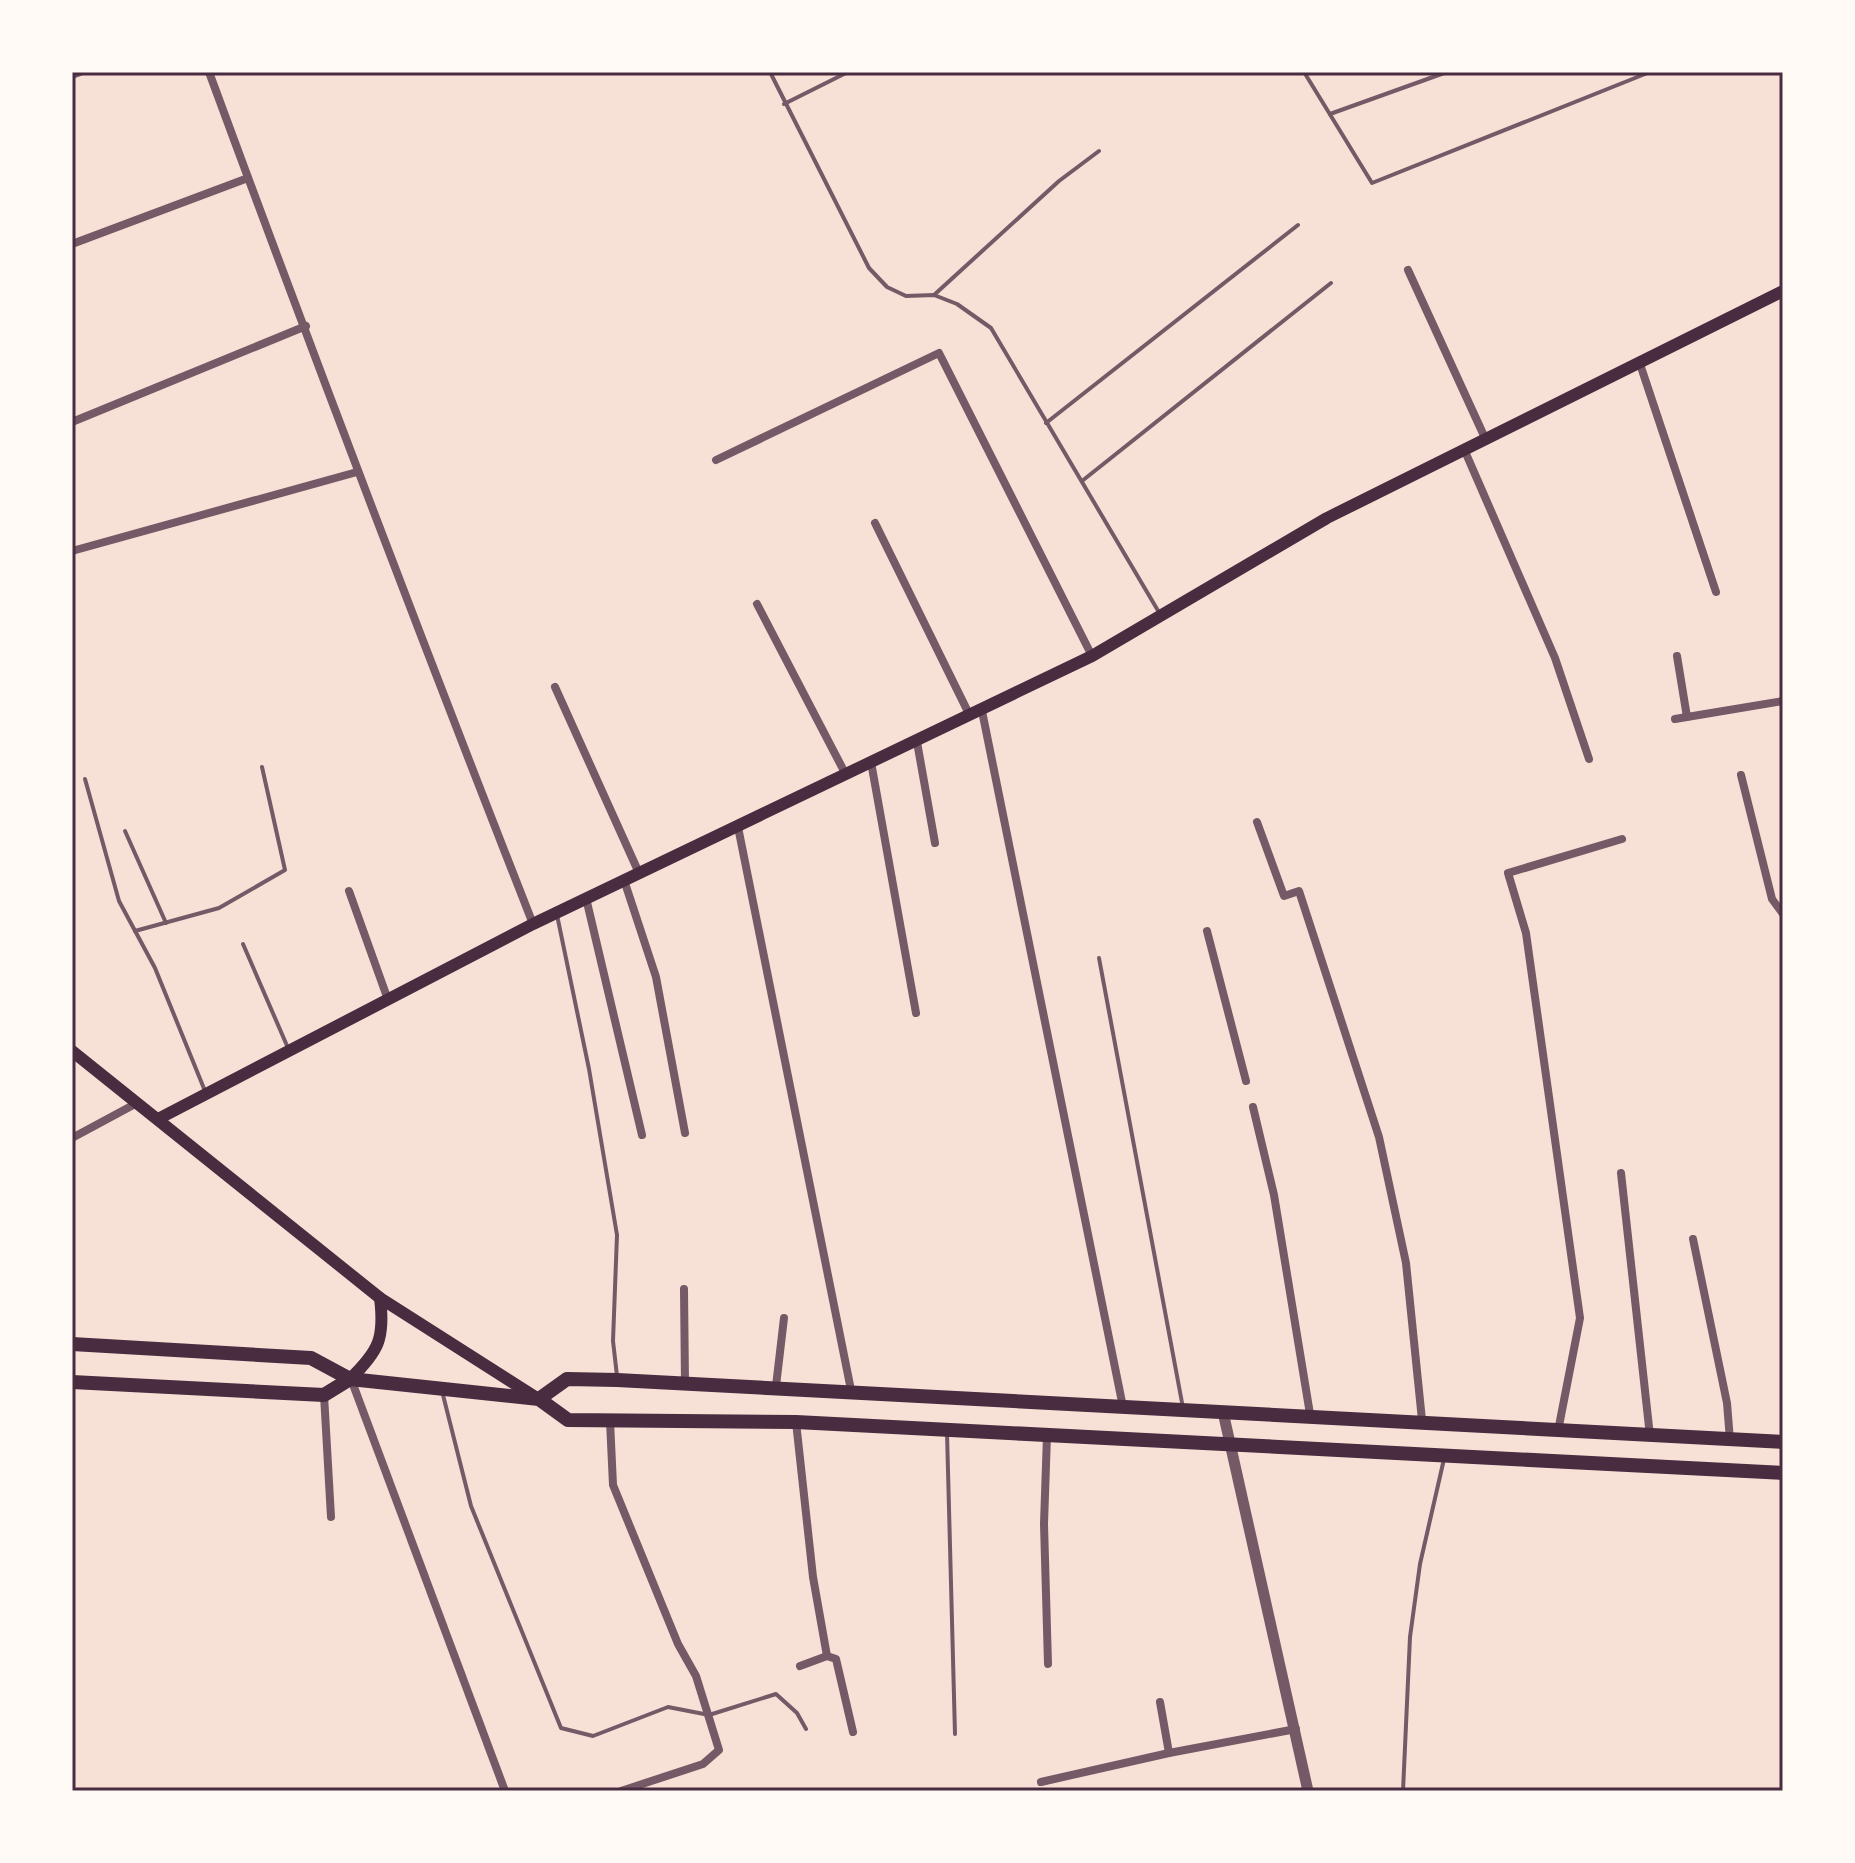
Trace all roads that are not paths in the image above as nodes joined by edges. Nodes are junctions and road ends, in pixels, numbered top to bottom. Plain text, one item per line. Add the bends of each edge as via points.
1 (80, 72) edge
2 (209, 72) edge
3 (770, 72) edge
4 (848, 72) edge
5 (1304, 72) edge
6 (1447, 72) edge
7 (1650, 72) edge
8 (72, 75) edge
9 (784, 104) junction
10 (1330, 114) junction
11 (1099, 151) dead end
12 (248, 178) junction
13 (1298, 225) dead end
14 (72, 244) edge
15 (1408, 270) dead end
16 (1331, 283) dead end
17 (1783, 291) edge
18 (934, 295) junction
19 (306, 326) junction
20 (1639, 361) junction
21 (72, 422) edge
22 (1046, 423) junction
23 (1485, 438) junction
24 (1464, 449) junction
25 (716, 460) dead end
26 (357, 472) junction
27 (1082, 482) junction
28 (875, 523) dead end
29 (72, 551) edge
30 (1716, 592) dead end
31 (757, 604) dead end
32 (1161, 616) junction
33 (1092, 656) junction
34 (1677, 656) dead end
35 (555, 687) dead end
36 (1783, 701) edge
37 (976, 713) junction
38 (1687, 717) junction
39 (1675, 719) dead end
40 (917, 742) junction
41 (1589, 759) dead end
42 (871, 762) junction
43 (262, 767) dead end
44 (845, 773) junction
45 (1741, 775) dead end
46 (85, 779) dead end
47 (1257, 822) dead end
48 (738, 827) junction
49 (125, 831) dead end
50 (1622, 839) dead end
51 (935, 843) dead end
52 (639, 873) junction
53 (624, 880) junction
54 (349, 891) dead end
55 (586, 898) junction
56 (556, 913) junction
57 (1783, 914) edge
58 (166, 923) junction
59 (533, 924) junction
60 (135, 931) junction
61 (1207, 931) dead end
62 (243, 944) dead end
63 (1099, 958) dead end
64 (387, 997) junction
65 (916, 1013) dead end
66 (289, 1050) junction
67 (72, 1051) edge
68 (1246, 1081) dead end
69 (206, 1093) junction
70 (137, 1103) junction
71 (1253, 1107) dead end
72 (158, 1119) junction
73 (685, 1133) dead end
74 (642, 1135) dead end
75 (72, 1138) edge
76 (1621, 1173) dead end
77 (1693, 1239) dead end
78 (684, 1289) dead end
79 (380, 1298) junction
80 (784, 1318) dead end
81 (72, 1344) edge
82 (350, 1379) junction
83 (617, 1380) junction
84 (72, 1382) edge
85 (685, 1383) junction
86 (776, 1386) junction
87 (441, 1389) junction
88 (851, 1390) junction
89 (324, 1395) junction
90 (539, 1399) junction
91 (1123, 1407) junction
92 (1183, 1408) junction
93 (1223, 1412) junction
94 (1310, 1414) junction
95 (1422, 1420) junction
96 (610, 1421) junction
97 (796, 1422) junction
98 (947, 1431) junction
99 (1558, 1432) junction
100 (1047, 1435) junction
101 (1650, 1436) junction
102 (1730, 1440) junction
103 (1783, 1442) edge
104 (1229, 1445) junction
105 (1445, 1457) junction
106 (1783, 1473) edge
107 (331, 1517) dead end
108 (827, 1656) junction
109 (1048, 1664) dead end
110 (800, 1666) dead end
111 (1160, 1702) dead end
112 (709, 1715) junction
113 (806, 1729) dead end
114 (1296, 1729) junction
115 (853, 1732) dead end
116 (955, 1734) dead end
117 (1169, 1753) junction
118 (1041, 1782) dead end
119 (505, 1791) edge
120 (621, 1791) edge
121 (1308, 1791) edge
122 (1403, 1791) edge

1 - 8 street
2 - 12 street
3 - 9 lane
4 - 9 lane
5 - 10 lane
6 - 10 lane
7 - 10 lane via 1372,183
9 - 18 lane via 869,268 887,287 906,296
11 - 18 lane
12 - 14 street
12 - 19 street
13 - 22 lane
15 - 23 street
16 - 27 lane
17 - 20 main road
18 - 22 lane via 991,328
19 - 21 street
19 - 26 street
20 - 23 main road
20 - 30 street
22 - 27 lane
23 - 24 main road
24 - 32 main road via 1327,518
24 - 41 street via 1555,658
25 - 33 street via 939,353
26 - 29 street
26 - 59 street
27 - 32 lane
28 - 37 street
31 - 44 street
32 - 33 main road
33 - 37 main road
34 - 38 street
35 - 52 street
36 - 38 street
37 - 40 main road
37 - 91 street
38 - 39 street
40 - 42 main road
40 - 51 street
42 - 44 main road
42 - 65 street
43 - 58 lane via 285,870 219,908
44 - 48 main road
45 - 57 street via 1772,899
46 - 60 lane via 119,901
47 - 95 street via 1284,896 1299,891 1379,1137 1406,1263
48 - 52 main road
48 - 88 street
49 - 58 lane
50 - 99 street via 1508,873 1526,933 1580,1318
52 - 53 main road
53 - 55 main road
53 - 73 street via 656,977
54 - 64 street
55 - 56 main road
55 - 74 street
56 - 59 main road
56 - 83 lane via 617,1235
58 - 60 lane
59 - 64 main road
60 - 69 lane
61 - 68 street
62 - 66 lane
63 - 92 lane
64 - 66 main road
66 - 69 main road
67 - 70 main road
69 - 72 main road
70 - 72 main road
70 - 75 street
71 - 94 street via 1274,1195
72 - 79 main road
76 - 101 street
77 - 102 street
78 - 85 street
79 - 82 main road via 379,1345
79 - 90 main road
80 - 86 street
81 - 82 main road via 311,1358
82 - 87 main road
82 - 89 main road
82 - 119 street
83 - 85 main road
83 - 90 main road via 567,1379
84 - 89 main road
85 - 86 main road
86 - 88 main road
87 - 90 main road
87 - 112 lane via 471,1506 561,1728 593,1736 668,1707
88 - 91 main road
89 - 107 street
90 - 96 main road via 568,1420
91 - 92 main road
92 - 93 main road
93 - 94 main road
93 - 104 street
94 - 95 main road
95 - 99 main road
96 - 97 main road
96 - 112 street via 613,1485
97 - 98 main road
97 - 108 street
98 - 100 main road
98 - 116 lane
99 - 101 main road
100 - 104 main road
100 - 109 street
101 - 102 main road
102 - 103 main road
104 - 105 main road
104 - 114 street
105 - 106 main road
105 - 122 lane via 1412,1623
108 - 110 street
108 - 115 street via 836,1659
111 - 117 street
112 - 113 lane via 776,1694
112 - 120 street via 719,1750 714,1758
114 - 117 street
114 - 121 street
117 - 118 street

